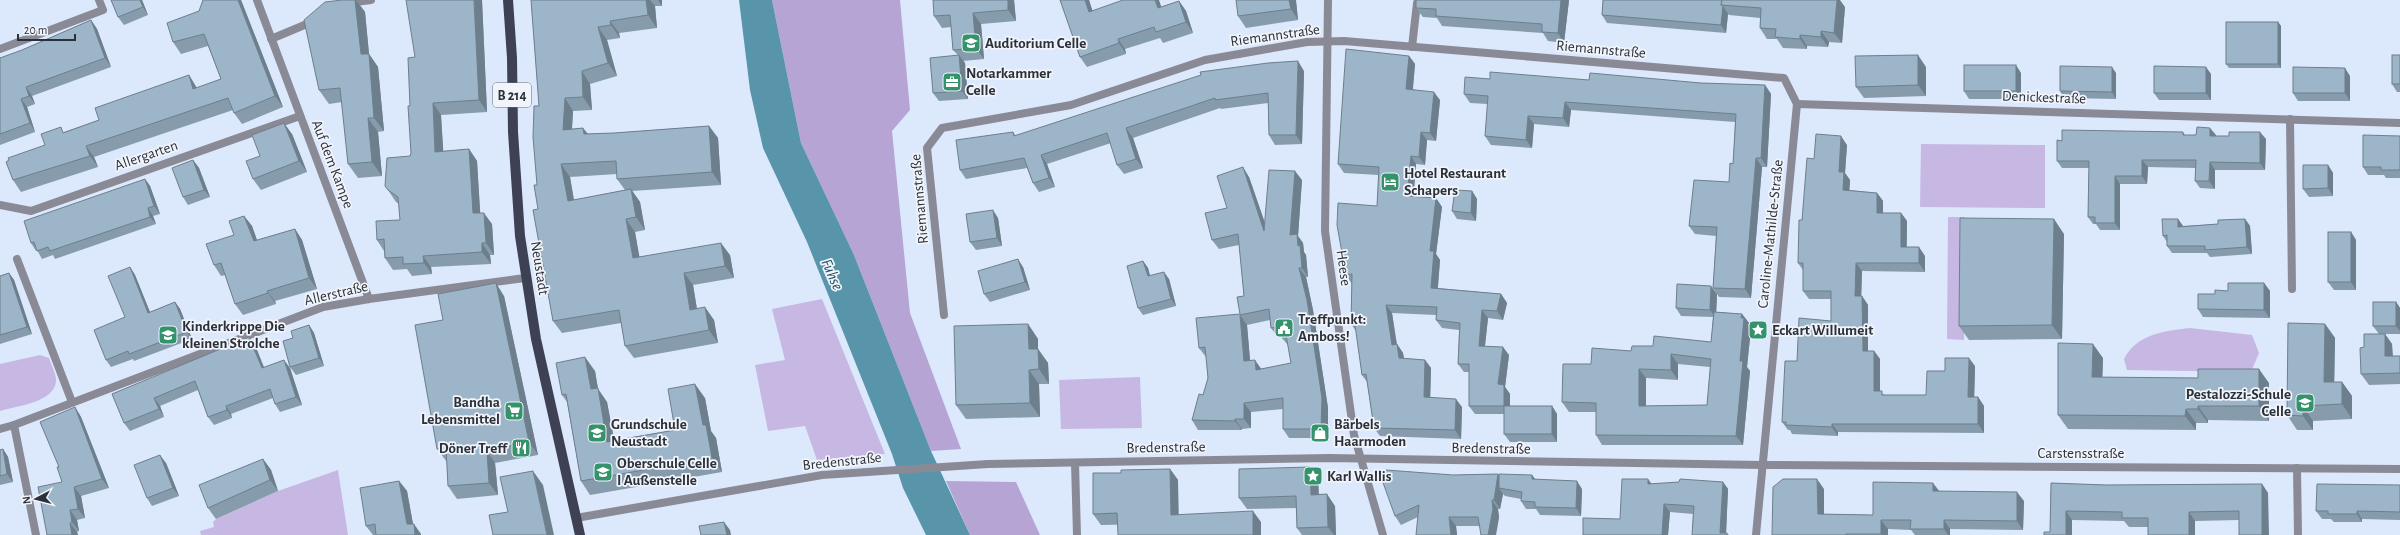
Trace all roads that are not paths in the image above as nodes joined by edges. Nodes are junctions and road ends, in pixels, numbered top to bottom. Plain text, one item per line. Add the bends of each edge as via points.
1 (99, 0) edge
2 (257, 0) edge
3 (371, 0) edge
4 (508, 0) edge
5 (1328, 0) edge
6 (1417, 3) edge
7 (336, 5) edge
8 (319, 18) edge
9 (271, 39) junction
10 (1327, 41) junction
11 (1412, 47) junction
12 (0, 49) edge
13 (1797, 104) junction
14 (300, 116) junction
15 (2290, 119) junction
16 (2400, 122) edge
17 (0, 205) edge
18 (17, 260) dead end
19 (526, 278) junction
20 (2292, 289) dead end
21 (369, 299) junction
22 (944, 315) dead end
23 (72, 402) junction
24 (14, 425) junction
25 (0, 429) edge
26 (1361, 460) junction
27 (1075, 463) junction
28 (1762, 465) junction
29 (2297, 468) junction
30 (2400, 469) edge
31 (576, 518) junction
32 (36, 535) edge
33 (580, 535) edge
34 (1077, 535) edge
35 (1383, 535) edge
36 (1756, 535) edge
37 (2298, 535) edge

1 - 12 street via 103,10
2 - 9 street, Auf dem Kampe
3 - 7 street
4 - 19 main road, Neustadt / B 214 via 519,226
5 - 10 street, Heese
6 - 11 street
8 - 9 street
9 - 14 street, Auf dem Kampe
10 - 11 street, Riemannstraße
10 - 22 street, Riemannstraße via 1307,42 1205,60 1071,105 942,128 928,148
10 - 26 street, Heese via 1325,232 1354,435
11 - 13 street, Riemannstraße via 1784,78
13 - 15 street, Denickestraße
13 - 28 street, Caroline-Mathilde-Straße
14 - 17 street, Allergarten via 31,211
14 - 21 street, Auf dem Kampe
15 - 16 street, Denickestraße
15 - 20 street
18 - 23 street
19 - 21 street, Allerstraße
19 - 31 main road, Neustadt / B 214 via 536,339
21 - 23 street, Allerstraße via 323,307
23 - 24 street, Allerstraße
24 - 25 street, Allerstraße
24 - 32 street
26 - 27 street, Bredenstraße
26 - 28 street, Bredenstraße
26 - 35 street, Heese
27 - 31 street, Bredenstraße via 963,465 822,475
27 - 34 street
28 - 29 street, Carstensstraße
28 - 36 street, Caroline-Mathilde-Straße
29 - 30 street, Carstensstraße
29 - 37 street
31 - 33 main road, Neustadt / B 214

